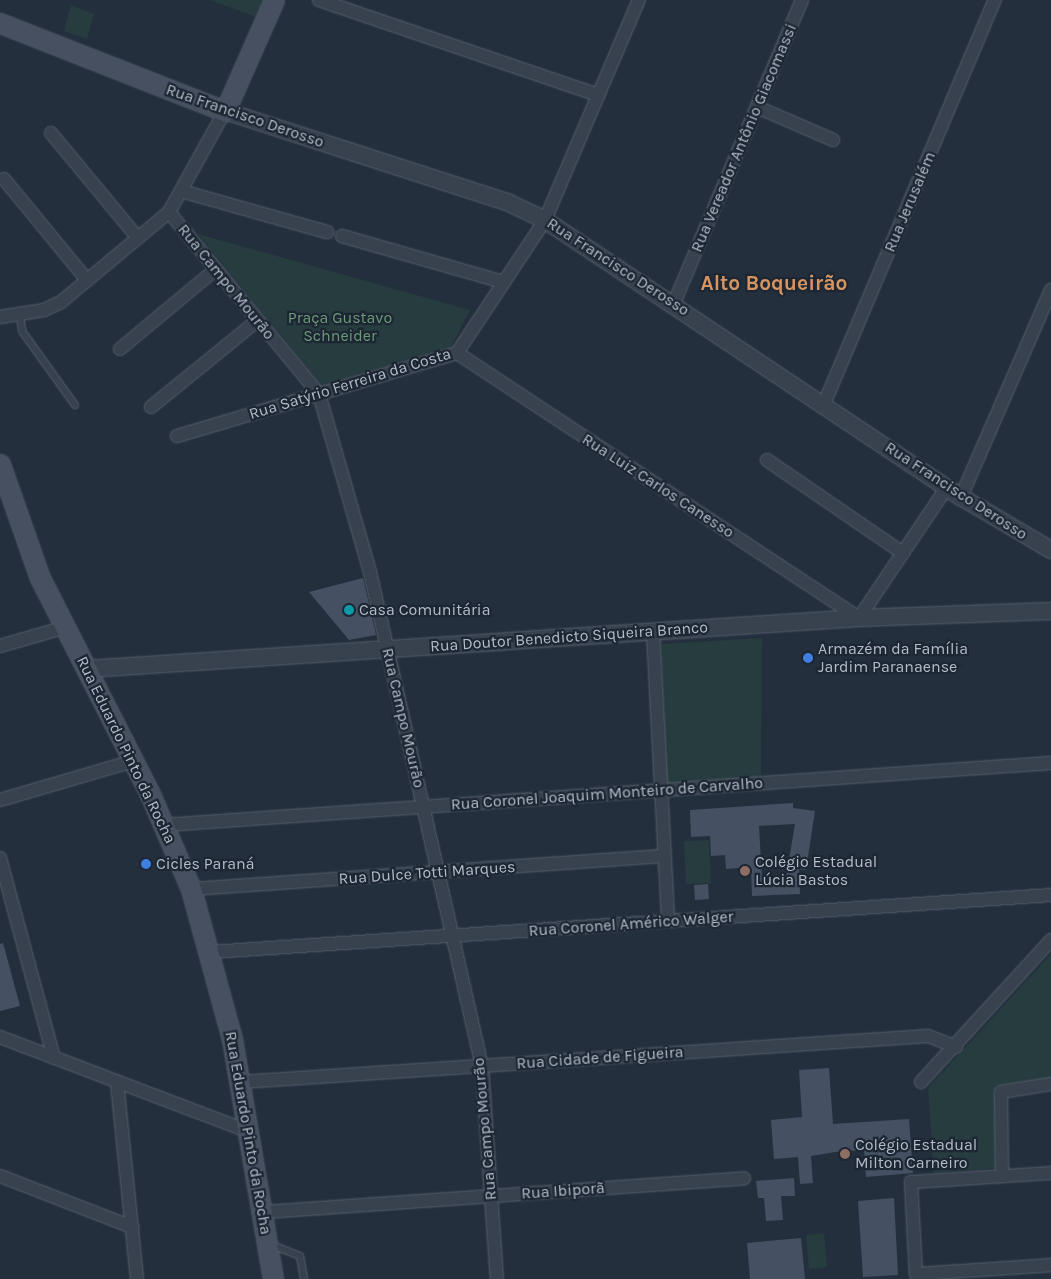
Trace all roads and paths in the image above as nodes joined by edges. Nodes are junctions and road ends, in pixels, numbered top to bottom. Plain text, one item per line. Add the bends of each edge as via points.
1 (274, 0) edge
2 (319, 0) edge
3 (639, 0) edge
4 (802, 0) edge
5 (995, 0) edge
6 (0, 23) edge
7 (598, 95) junction
8 (757, 107) junction
9 (225, 112) junction
10 (51, 133) dead end
11 (833, 140) dead end
12 (4, 179) dead end
13 (181, 190) junction
14 (169, 212) junction
15 (544, 220) junction
16 (328, 232) dead end
17 (342, 236) dead end
18 (138, 238) junction
19 (216, 269) junction
20 (87, 280) junction
21 (504, 282) junction
22 (1051, 290) edge
23 (674, 303) junction
24 (20, 314) junction
25 (0, 317) edge
26 (258, 320) junction
27 (120, 349) dead end
28 (458, 353) junction
29 (319, 394) junction
30 (824, 404) junction
31 (75, 406) dead end
32 (151, 408) dead end
33 (177, 436) dead end
34 (767, 460) dead end
35 (0, 464) edge
36 (3, 484) edge
37 (947, 487) junction
38 (961, 496) junction
39 (1051, 550) edge
40 (902, 554) junction
41 (1051, 611) edge
42 (859, 618) junction
43 (66, 627) junction
44 (653, 632) junction
45 (0, 646) edge
46 (387, 649) junction
47 (87, 669) junction
48 (133, 761) junction
49 (1051, 763) edge
50 (659, 790) junction
51 (0, 800) edge
52 (423, 807) junction
53 (164, 825) junction
54 (664, 856) junction
55 (0, 858) edge
56 (438, 872) junction
57 (191, 889) junction
58 (1051, 895) edge
59 (668, 921) junction
60 (452, 936) junction
61 (1051, 940) edge
62 (211, 952) junction
63 (0, 1037) edge
64 (956, 1047) junction
65 (54, 1058) junction
66 (482, 1066) junction
67 (117, 1082) junction
68 (241, 1082) junction
69 (921, 1082) dead end
70 (1051, 1084) edge
71 (250, 1132) junction
72 (1051, 1173) edge
73 (0, 1176) edge
74 (1002, 1176) junction
75 (744, 1178) dead end
76 (491, 1196) junction
77 (263, 1212) junction
78 (132, 1227) junction
79 (267, 1243) junction
80 (1051, 1265) edge
81 (137, 1279) edge
82 (273, 1279) edge
83 (304, 1279) edge
84 (497, 1279) edge

1 - 9 main road
2 - 7 street
3 - 7 street, Rua Satýrio Ferreira da Costa
4 - 8 street, Rua Vereador Antônio Giacomassi
5 - 30 street, Rua Jerusalém
6 - 9 main road, Rua Francisco Derosso
7 - 15 street, Rua Satýrio Ferreira da Costa
8 - 11 street
8 - 23 street, Rua Vereador Antônio Giacomassi
9 - 13 street
9 - 15 street, Rua Francisco Derosso via 509,204
10 - 18 street
12 - 20 street
13 - 14 street
13 - 16 street
14 - 18 street
14 - 19 street, Rua Campo Mourão
15 - 21 street, Rua Satýrio Ferreira da Costa
15 - 23 street, Rua Francisco Derosso
17 - 21 street
18 - 20 street
19 - 26 street, Rua Campo Mourão
19 - 27 street
20 - 24 street via 53,307
21 - 28 street, Rua Satýrio Ferreira da Costa
22 - 38 street
23 - 30 street, Rua Francisco Derosso
24 - 25 street
24 - 31 lane via 22,331
26 - 29 street, Rua Campo Mourão
26 - 32 street
28 - 29 street, Rua Satýrio Ferreira da Costa
28 - 42 street, Rua Luiz Carlos Canesso
29 - 33 street, Rua Satýrio Ferreira da Costa
29 - 46 street, Rua Campo Mourão
30 - 37 street, Rua Francisco Derosso
34 - 40 street
35 - 36 main road, Rua Eduardo Pinto da Rocha
36 - 43 main road, Rua Eduardo Pinto da Rocha via 33,561
37 - 38 street, Rua Francisco Derosso
37 - 40 street
38 - 39 street, Rua Francisco Derosso
40 - 42 street
41 - 42 street, Rua Doutor Benedicto Siqueira Branco
42 - 44 street, Rua Doutor Benedicto Siqueira Branco
43 - 45 street
43 - 47 main road, Rua Eduardo Pinto da Rocha
44 - 46 street, Rua Doutor Benedicto Siqueira Branco
44 - 50 street
46 - 47 street, Rua Doutor Benedicto Siqueira Branco
46 - 52 street, Rua Campo Mourão
47 - 48 main road, Rua Eduardo Pinto da Rocha
48 - 51 street
48 - 53 main road, Rua Eduardo Pinto da Rocha
49 - 50 street, Rua Coronel Joaquim Monteiro de Carvalho
50 - 52 street, Rua Coronel Joaquim Monteiro de Carvalho
50 - 54 street
52 - 53 street, Rua Coronel Joaquim Monteiro de Carvalho
52 - 56 street, Rua Campo Mourão
53 - 57 main road, Rua Eduardo Pinto da Rocha
54 - 56 street, Rua Dulce Totti Marques
54 - 59 street
55 - 65 street
56 - 57 street, Rua Dulce Totti Marques
56 - 60 street, Rua Campo Mourão
57 - 62 main road, Rua Eduardo Pinto da Rocha
58 - 59 street, Rua Coronel Américo Walger
59 - 60 street, Rua Coronel Américo Walger
60 - 62 street, Rua Coronel Américo Walger
60 - 66 street, Rua Campo Mourão
61 - 64 street
62 - 68 main road, Rua Eduardo Pinto da Rocha
63 - 65 street
64 - 66 street, Rua Cidade de Figueira via 928,1036
64 - 69 street
65 - 67 street
66 - 68 street, Rua Cidade de Figueira
66 - 76 street, Rua Campo Mourão
67 - 71 street
67 - 78 street
68 - 71 main road, Rua Eduardo Pinto da Rocha
70 - 74 street via 1001,1092
71 - 77 main road, Rua Eduardo Pinto da Rocha
72 - 74 street
73 - 78 street
74 - 80 street via 910,1182 916,1274
75 - 76 street, Rua Ibiporã
76 - 77 street, Rua Ibiporã
76 - 84 street, Rua Campo Mourão
77 - 79 main road, Rua Eduardo Pinto da Rocha
78 - 81 street
79 - 82 main road, Rua Eduardo Pinto da Rocha
79 - 83 lane via 300,1256

